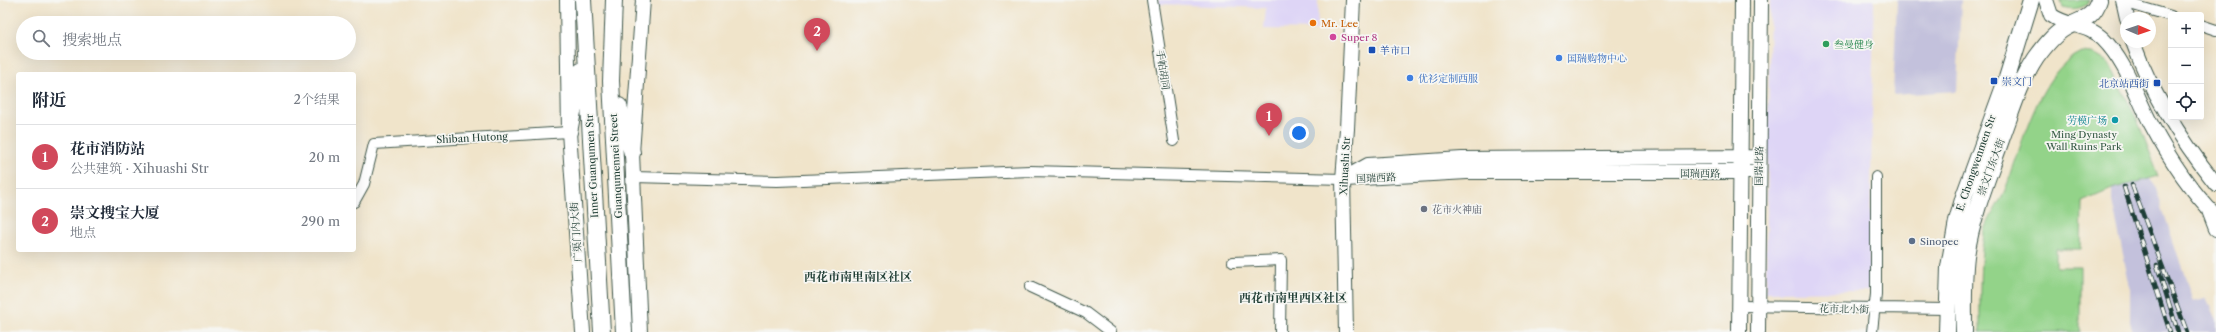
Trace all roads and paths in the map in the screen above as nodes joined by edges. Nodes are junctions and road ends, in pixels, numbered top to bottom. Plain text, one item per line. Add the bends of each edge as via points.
1 (566, 0) edge
2 (583, 0) edge
3 (614, 0) edge
4 (643, 0) edge
5 (1152, 0) edge
6 (1353, 0) edge
7 (1742, 0) edge
8 (1761, 0) edge
9 (2031, 0) edge
10 (2046, 0) edge
11 (2099, 0) edge
12 (2123, 1) edge
13 (2126, 12) edge
14 (2168, 15) edge
15 (2073, 24) junction
16 (2204, 26) edge
17 (2216, 30) edge
18 (585, 46) junction
19 (2136, 48) edge
20 (611, 81) junction
21 (569, 132) junction
22 (1174, 141) dead end
23 (632, 153) junction
24 (1741, 157) junction
25 (1759, 157) junction
26 (1759, 172) junction
27 (1741, 173) junction
28 (634, 177) junction
29 (1876, 177) dead end
30 (1343, 179) junction
31 (2216, 184) edge
32 (356, 198) edge
33 (2212, 212) edge
34 (2216, 229) edge
35 (1233, 262) dead end
36 (1030, 288) dead end
37 (1741, 306) dead end
38 (1758, 307) junction
39 (1874, 309) junction
40 (1947, 309) junction
41 (583, 332) edge
42 (602, 332) edge
43 (624, 332) edge
44 (640, 332) edge
45 (1111, 332) edge
46 (1280, 332) edge
47 (1346, 332) edge
48 (1739, 332) edge
49 (1758, 332) edge
50 (1872, 332) edge
51 (1947, 332) edge
52 (1964, 332) edge

1 - 21 street, 广渠门内大街
2 - 18 main road, Inner Guanqumen Str
3 - 20 main road, Guanqumennei Street
4 - 23 street
5 - 22 street, 手帕胡同
6 - 30 street, Xihuashi Str
7 - 24 street, 国瑞北路
8 - 25 street, 国瑞北路
9 - 40 main road, E. Chongwenmen Str via 2007,78 1957,221 1949,267
10 - 15 street via 2051,15 2065,23
11 - 15 main road, 崇文门东大街 via 2089,16
12 - 13 street
12 - 14 street
15 - 33 street via 2087,28 2104,40 2128,74 2151,124 2175,164
15 - 52 main road, 崇文门东大街 via 2047,44 2028,72 1981,194 1966,255
16 - 17 street
18 - 21 main road
18 - 42 main road, Inner Guanqumen Str
19 - 31 street via 2166,115 2189,151
20 - 23 main road
20 - 43 main road, Guanqumennei Street
21 - 32 street, Shiban Hutong via 374,144 364,184
21 - 41 street, 广渠门内大街
23 - 28 street
24 - 25 street, 国瑞西路
24 - 27 street, 国瑞北路
24 - 30 street, 国瑞西路 via 1454,159 1368,164
25 - 26 street, 国瑞北路
26 - 27 street, 国瑞西路
26 - 38 street, 国瑞北路
27 - 30 street, 国瑞西路 via 1467,172
27 - 48 street, 国瑞北路
28 - 30 street via 777,181 1030,171
28 - 44 street
29 - 39 street
30 - 47 street, Xihuashi Str
33 - 34 street
35 - 46 street via 1281,260
36 - 45 street via 1086,313
37 - 38 street, 花市北小街
38 - 39 street, 花市北小街
38 - 49 street, 国瑞北路
39 - 40 street, 花市北小街
39 - 50 street
40 - 51 main road, E. Chongwenmen Str

